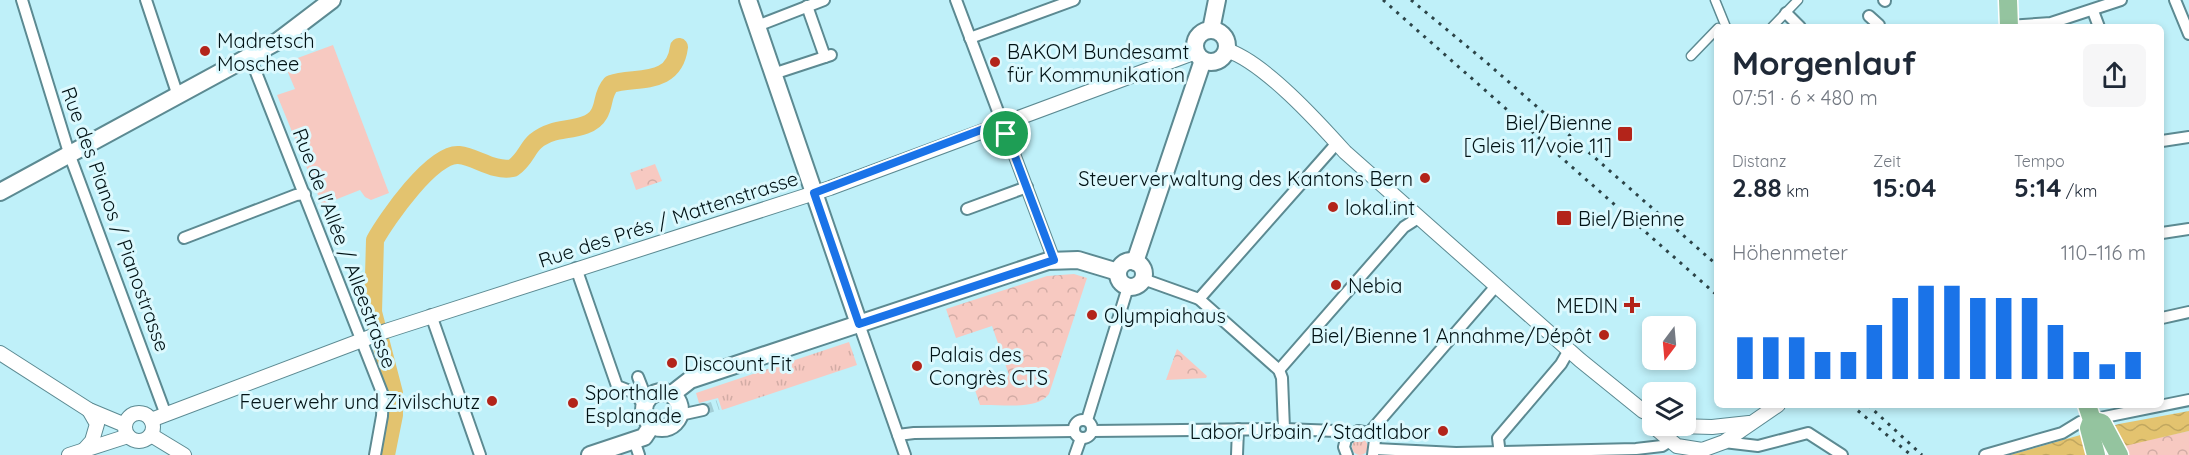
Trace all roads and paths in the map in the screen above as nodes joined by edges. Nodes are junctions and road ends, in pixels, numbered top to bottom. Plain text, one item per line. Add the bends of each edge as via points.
1 (22, 0) edge
2 (146, 0) edge
3 (332, 0) edge
4 (748, 0) edge
5 (824, 0) edge
6 (956, 0) edge
7 (1074, 0) edge
8 (1217, 0) edge
9 (1715, 0) edge
10 (1798, 0) edge
11 (2008, 0) edge
12 (2121, 0) edge
13 (2175, 0) edge
14 (807, 6) junction
15 (2093, 11) junction
16 (1786, 13) junction
17 (1869, 16) dead end
18 (1721, 24) edge
19 (1775, 24) edge
20 (1797, 24) edge
21 (1877, 24) edge
22 (2008, 24) edge
23 (2040, 24) edge
24 (2098, 24) edge
25 (757, 26) junction
26 (1211, 30) junction
27 (1714, 33) edge
28 (2189, 34) edge
29 (970, 38) junction
30 (1226, 50) junction
31 (1200, 56) junction
32 (1691, 56) dead end
33 (250, 57) junction
34 (773, 74) junction
35 (178, 96) junction
36 (1002, 122) junction
37 (2189, 136) edge
38 (2164, 141) edge
39 (1337, 143) junction
40 (70, 156) junction
41 (1027, 187) junction
42 (0, 190) edge
43 (814, 193) junction
44 (305, 194) junction
45 (967, 209) dead end
46 (1418, 218) junction
47 (2189, 229) edge
48 (2164, 233) edge
49 (184, 238) dead end
50 (1054, 260) junction
51 (1135, 262) junction
52 (576, 268) junction
53 (1118, 272) junction
54 (1143, 279) junction
55 (1496, 286) junction
56 (1128, 287) junction
57 (1199, 299) junction
58 (2189, 312) edge
59 (431, 315) junction
60 (2164, 318) edge
61 (859, 324) junction
62 (374, 335) junction
63 (1569, 350) junction
64 (0, 352) edge
65 (1279, 370) junction
66 (638, 377) dead end
67 (672, 394) junction
68 (2189, 400) edge
69 (645, 403) junction
70 (2164, 405) edge
71 (1642, 408) edge
72 (1773, 408) edge
73 (2151, 408) edge
74 (89, 410) junction
75 (703, 410) tunnel mouth
76 (166, 415) junction
77 (680, 416) junction
78 (1087, 420) junction
79 (2093, 420) edge
80 (1749, 423) junction
81 (652, 425) junction
82 (1696, 427) edge
83 (1712, 427) junction
84 (151, 428) junction
85 (1238, 429) junction
86 (126, 431) junction
87 (1092, 431) junction
88 (1281, 432) junction
89 (1369, 433) junction
90 (1078, 434) junction
91 (898, 435) junction
92 (1348, 436) junction
93 (1664, 436) edge
94 (1673, 436) edge
95 (1670, 441) junction
96 (1724, 442) junction
97 (637, 448) edge
98 (84, 450) junction
99 (1374, 452) edge
100 (1456, 454) edge
101 (1500, 454) edge
102 (69, 455) edge
103 (184, 455) edge
104 (375, 455) edge
105 (480, 455) edge
106 (590, 455) edge
107 (905, 455) edge
108 (1075, 455) edge
109 (1238, 455) edge
110 (1347, 455) edge
111 (1731, 455) edge
112 (1842, 455) edge
113 (1987, 455) edge
114 (2096, 455) edge
115 (2119, 455) edge

1 - 40 street, Rue des Pianos / Pianostrasse
2 - 35 street
3 - 33 main road via 298,28
4 - 25 main road
5 - 14 street
6 - 29 street
7 - 29 street
8 - 26 main road
9 - 18 street
10 - 16 street
11 - 22 main road
12 - 15 street
13 - 28 street
14 - 25 street
14 - 34 street via 828,56
15 - 23 street
15 - 24 street
16 - 19 street
16 - 20 street
17 - 21 street
25 - 34 main road
26 - 30 main road via 1223,37
26 - 31 main road via 1198,37
27 - 32 street
29 - 36 street
30 - 31 main road via 1217,60
30 - 39 street via 1251,62
31 - 36 street, Rue des Prés / Mattenstrasse
31 - 51 main road
33 - 35 main road
33 - 44 street, Rue de l'Allée / Alleestrasse
34 - 43 main road
35 - 40 main road
36 - 41 street
36 - 43 street, Rue des Prés / Mattenstrasse
37 - 38 street
39 - 46 street
39 - 57 street
40 - 42 main road
40 - 76 street, Rue des Pianos / Pianostrasse
41 - 45 street
41 - 50 street
43 - 52 street, Rue des Prés / Mattenstrasse
43 - 61 main road
44 - 49 street
44 - 62 street, Rue de l'Allée / Alleestrasse
46 - 55 street
46 - 65 street via 1404,227
47 - 48 street
50 - 53 main road via 1078,260
50 - 61 main road
51 - 53 main road via 1126,262
51 - 54 main road via 1142,267
52 - 59 street, Rue des Prés / Mattenstrasse
52 - 69 street via 617,386 635,393
53 - 56 main road via 1120,281
54 - 56 main road
54 - 57 street
55 - 63 street
55 - 89 street
56 - 78 street
57 - 65 street
58 - 60 street
59 - 62 street, Rue des Prés / Mattenstrasse
59 - 105 street
61 - 67 main road via 690,380
61 - 91 street
62 - 76 street, Rue des Prés / Mattenstrasse
62 - 104 street, Rue de l'Allée / Alleestrasse via 383,395
63 - 71 street
63 - 101 street via 1498,438
64 - 74 street
65 - 88 street via 1283,386
66 - 69 street
67 - 69 main road via 655,393
67 - 77 main road via 679,404
68 - 70 street
69 - 81 main road via 645,416
72 - 80 street
73 - 79 street
74 - 86 street
74 - 98 street via 97,424 92,441
75 - 77 street
76 - 84 street, Rue des Prés / Mattenstrasse
77 - 81 main road via 665,428
78 - 87 street
78 - 90 street via 1076,422
79 - 113 street
79 - 114 main road
79 - 115 main road
80 - 83 street
80 - 96 street
81 - 97 main road
82 - 83 street
83 - 96 street
84 - 86 street via 142,441
84 - 86 street via 145,414 136,413 128,417
84 - 103 street
85 - 87 street
85 - 88 street
85 - 109 street
86 - 98 street
87 - 90 street via 1089,436
88 - 92 street via 1336,431
89 - 92 street via 1358,431
89 - 99 street via 1375,440
90 - 91 street
90 - 108 street
91 - 107 street
92 - 110 street
93 - 95 street
94 - 95 street
95 - 96 street via 1683,448 1702,450
95 - 101 street via 1662,446 1636,449
96 - 111 street
96 - 112 street via 1758,446 1808,433
97 - 106 main road
98 - 102 street
99 - 100 street
100 - 101 street

